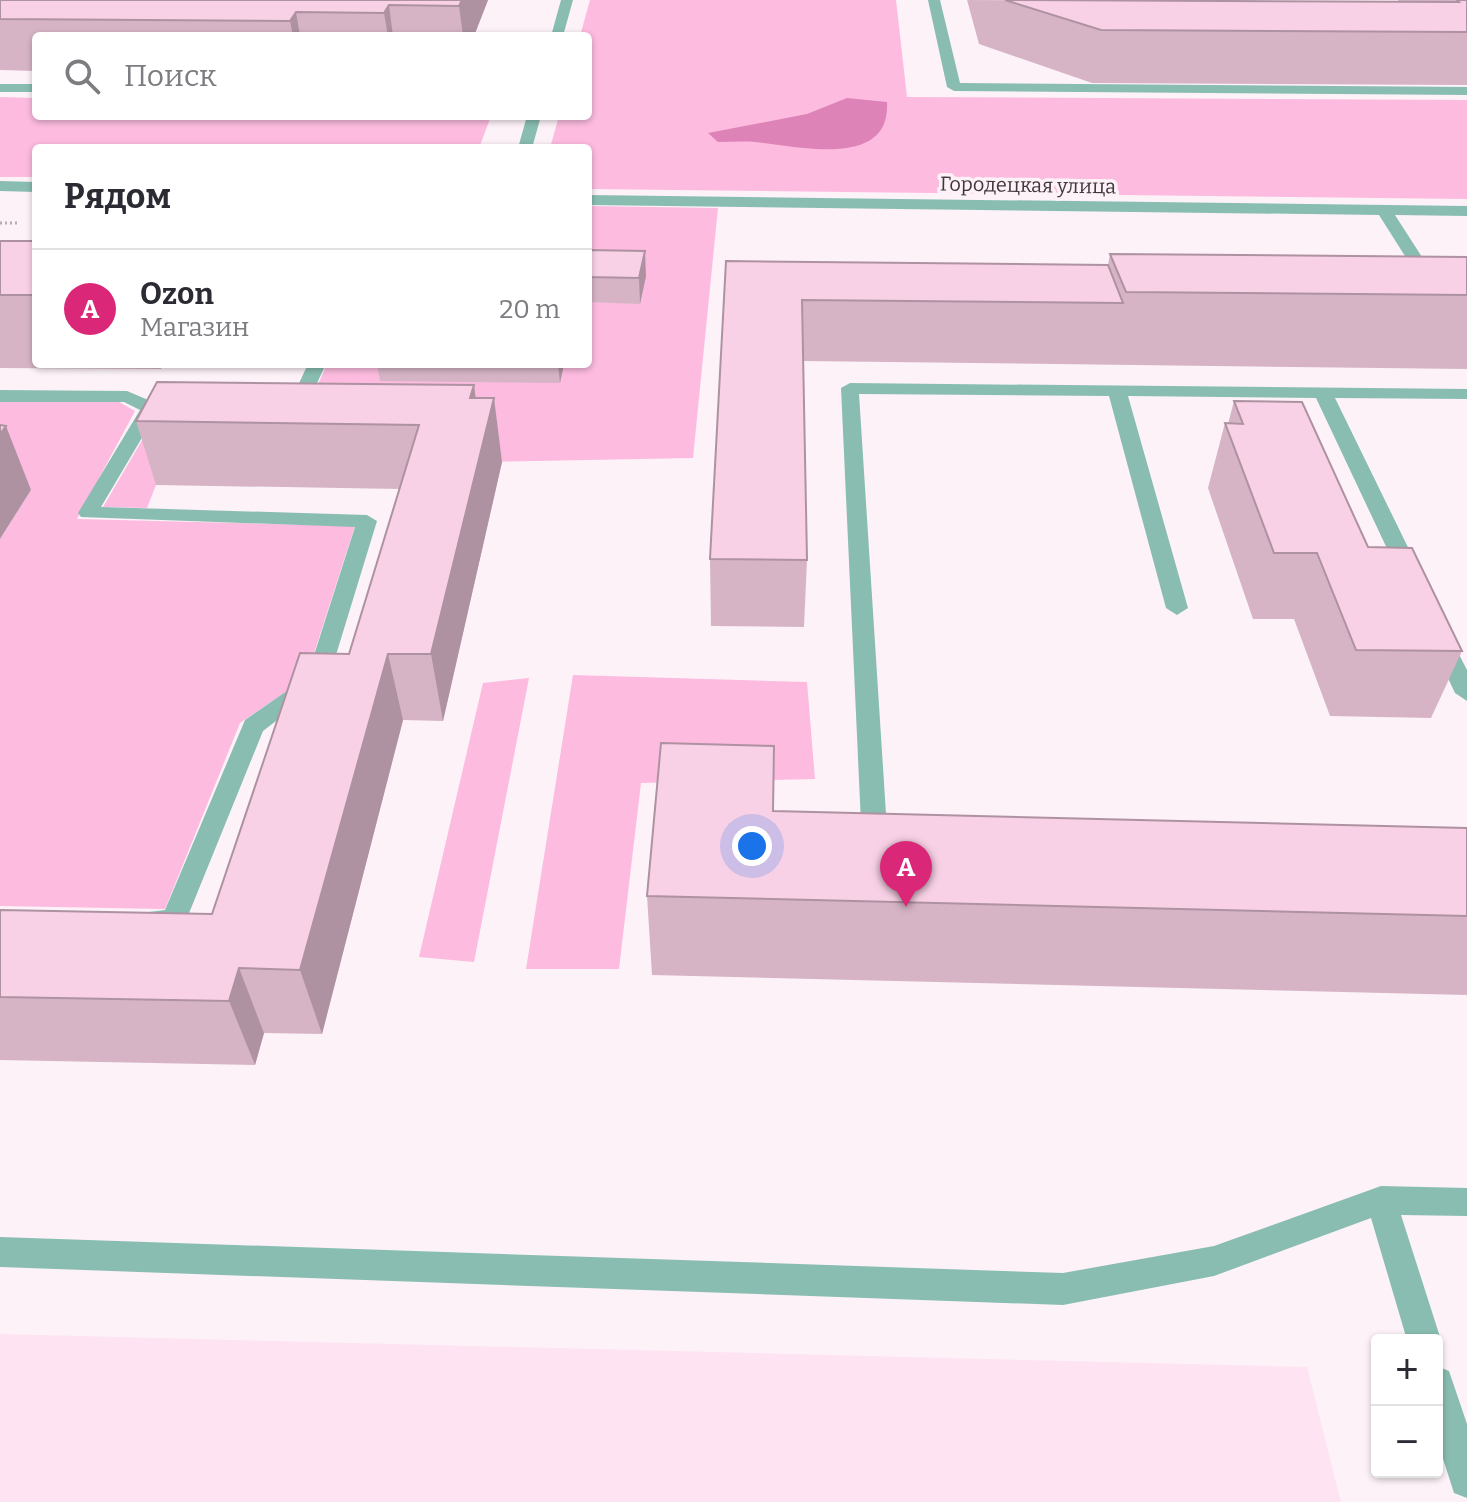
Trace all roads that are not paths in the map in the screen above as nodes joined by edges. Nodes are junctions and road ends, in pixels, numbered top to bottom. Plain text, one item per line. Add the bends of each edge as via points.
1 (567, 0) edge
2 (934, 0) edge
3 (558, 32) edge
4 (0, 88) edge
5 (32, 88) edge
6 (1467, 91) edge
7 (533, 120) edge
8 (526, 144) edge
9 (0, 186) edge
10 (32, 187) edge
11 (592, 200) edge
12 (1384, 210) junction
13 (1467, 211) edge
14 (1444, 303) edge
15 (315, 368) edge
16 (1117, 391) junction
17 (1323, 393) junction
18 (1467, 394) edge
19 (0, 396) edge
20 (150, 408) junction
21 (179, 409) edge
22 (283, 409) edge
23 (1419, 593) edge
24 (1177, 608) dead end
25 (1433, 622) edge
26 (1467, 693) edge
27 (891, 853) edge
28 (127, 920) edge
29 (1381, 1200) junction
30 (1467, 1202) edge
31 (0, 1252) edge
32 (1422, 1334) edge
33 (1443, 1402) edge
34 (1467, 1480) edge

1 - 3 street
2 - 6 street via 954,87
4 - 5 street
7 - 8 street
9 - 10 street
11 - 12 street, Городецкая улица
12 - 13 street, Городецкая улица
12 - 14 street
15 - 22 street via 298,410
16 - 17 street
16 - 24 street
16 - 27 street via 850,388 875,852
17 - 18 street
17 - 23 street
19 - 20 street via 127,397
20 - 21 street
20 - 28 street via 88,513 367,521 317,681 253,726 174,921
25 - 26 street
29 - 30 street
29 - 31 street via 1214,1261 1063,1289
29 - 32 street
33 - 34 street

